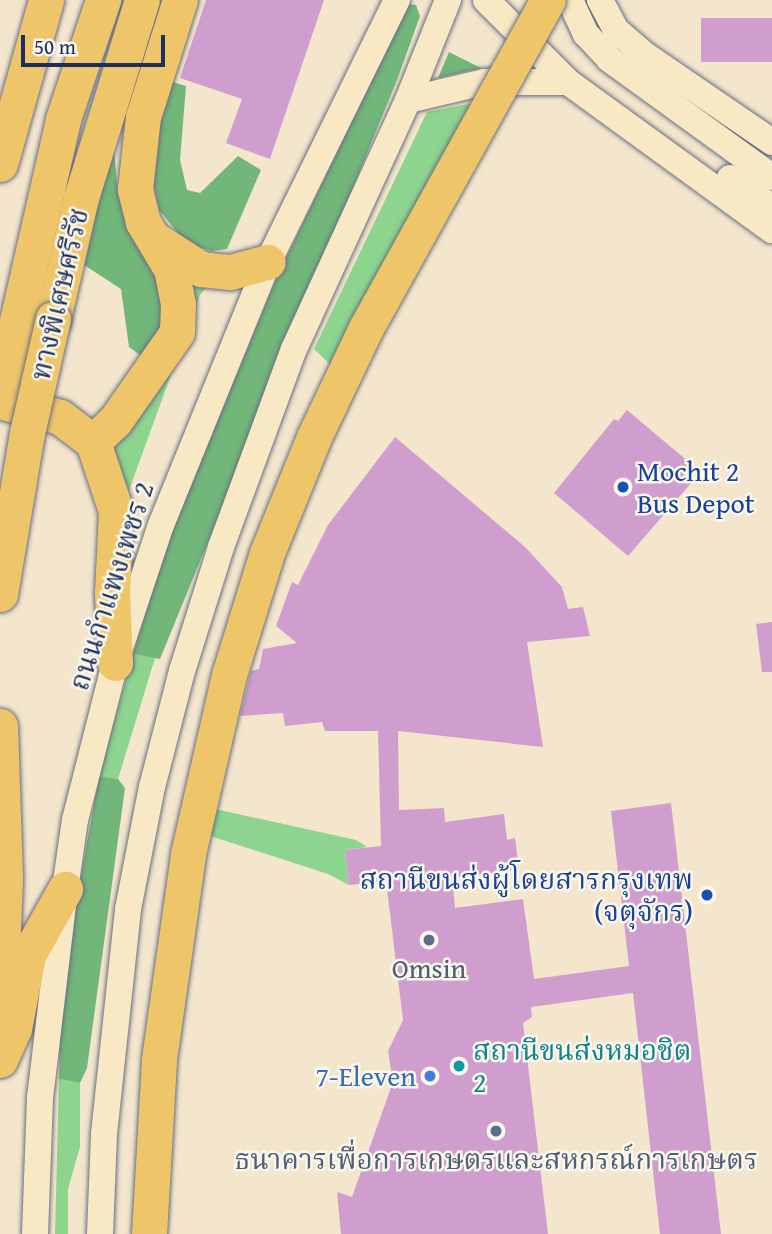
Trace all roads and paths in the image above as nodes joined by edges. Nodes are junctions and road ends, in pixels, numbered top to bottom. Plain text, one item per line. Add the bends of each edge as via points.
1 (46, 0) edge
2 (103, 0) edge
3 (142, 0) edge
4 (180, 0) edge
5 (397, 0) edge
6 (448, 0) edge
7 (486, 0) edge
8 (548, 0) edge
9 (570, 0) edge
10 (600, 0) edge
11 (568, 82) junction
12 (408, 100) junction
13 (63, 120) junction
14 (629, 127) junction
15 (772, 142) edge
16 (0, 163) edge
17 (772, 177) edge
18 (772, 207) edge
19 (772, 230) edge
20 (156, 240) junction
21 (268, 262) junction
22 (0, 295) edge
23 (0, 395) edge
24 (0, 401) edge
25 (93, 442) junction
26 (0, 594) edge
27 (115, 663) junction
28 (0, 726) edge
29 (65, 889) junction
30 (0, 1005) edge
31 (0, 1059) edge
32 (35, 1234) edge
33 (100, 1234) edge
34 (149, 1234) edge

1 - 16 highway
2 - 13 highway, ทางพิเศษศรีรัช
3 - 26 highway, ทางพิเศษศรีรัช, bridge via 81,198 27,433
4 - 20 highway via 143,117 135,189 143,222
5 - 21 main road, ถนนกำแพงเพชร 2
6 - 12 main road
7 - 11 main road
8 - 34 highway, bridge via 366,328 314,436 267,553 229,675 188,854 159,1059
9 - 17 main road via 586,34 609,59
10 - 15 main road via 616,30 645,55
11 - 12 main road via 485,82
11 - 14 main road
12 - 33 main road via 294,349 221,547 163,740 128,909 116,999
13 - 22 highway
13 - 23 highway, ทางพิเศษศรีรัช
14 - 18 main road via 691,153
14 - 19 main road
20 - 21 highway via 201,269 229,272
20 - 25 highway via 171,269 178,304 177,332 115,421
21 - 27 main road, ถนนกำแพงเพชร 2 via 160,525
24 - 25 highway via 60,417
25 - 27 highway via 116,511
27 - 29 main road, ถนนกำแพงเพชร 2 via 75,820
28 - 30 highway via 5,879
29 - 31 highway via 28,956 13,1028
29 - 32 main road, ถนนกำแพงเพชร 2 via 40,1098

